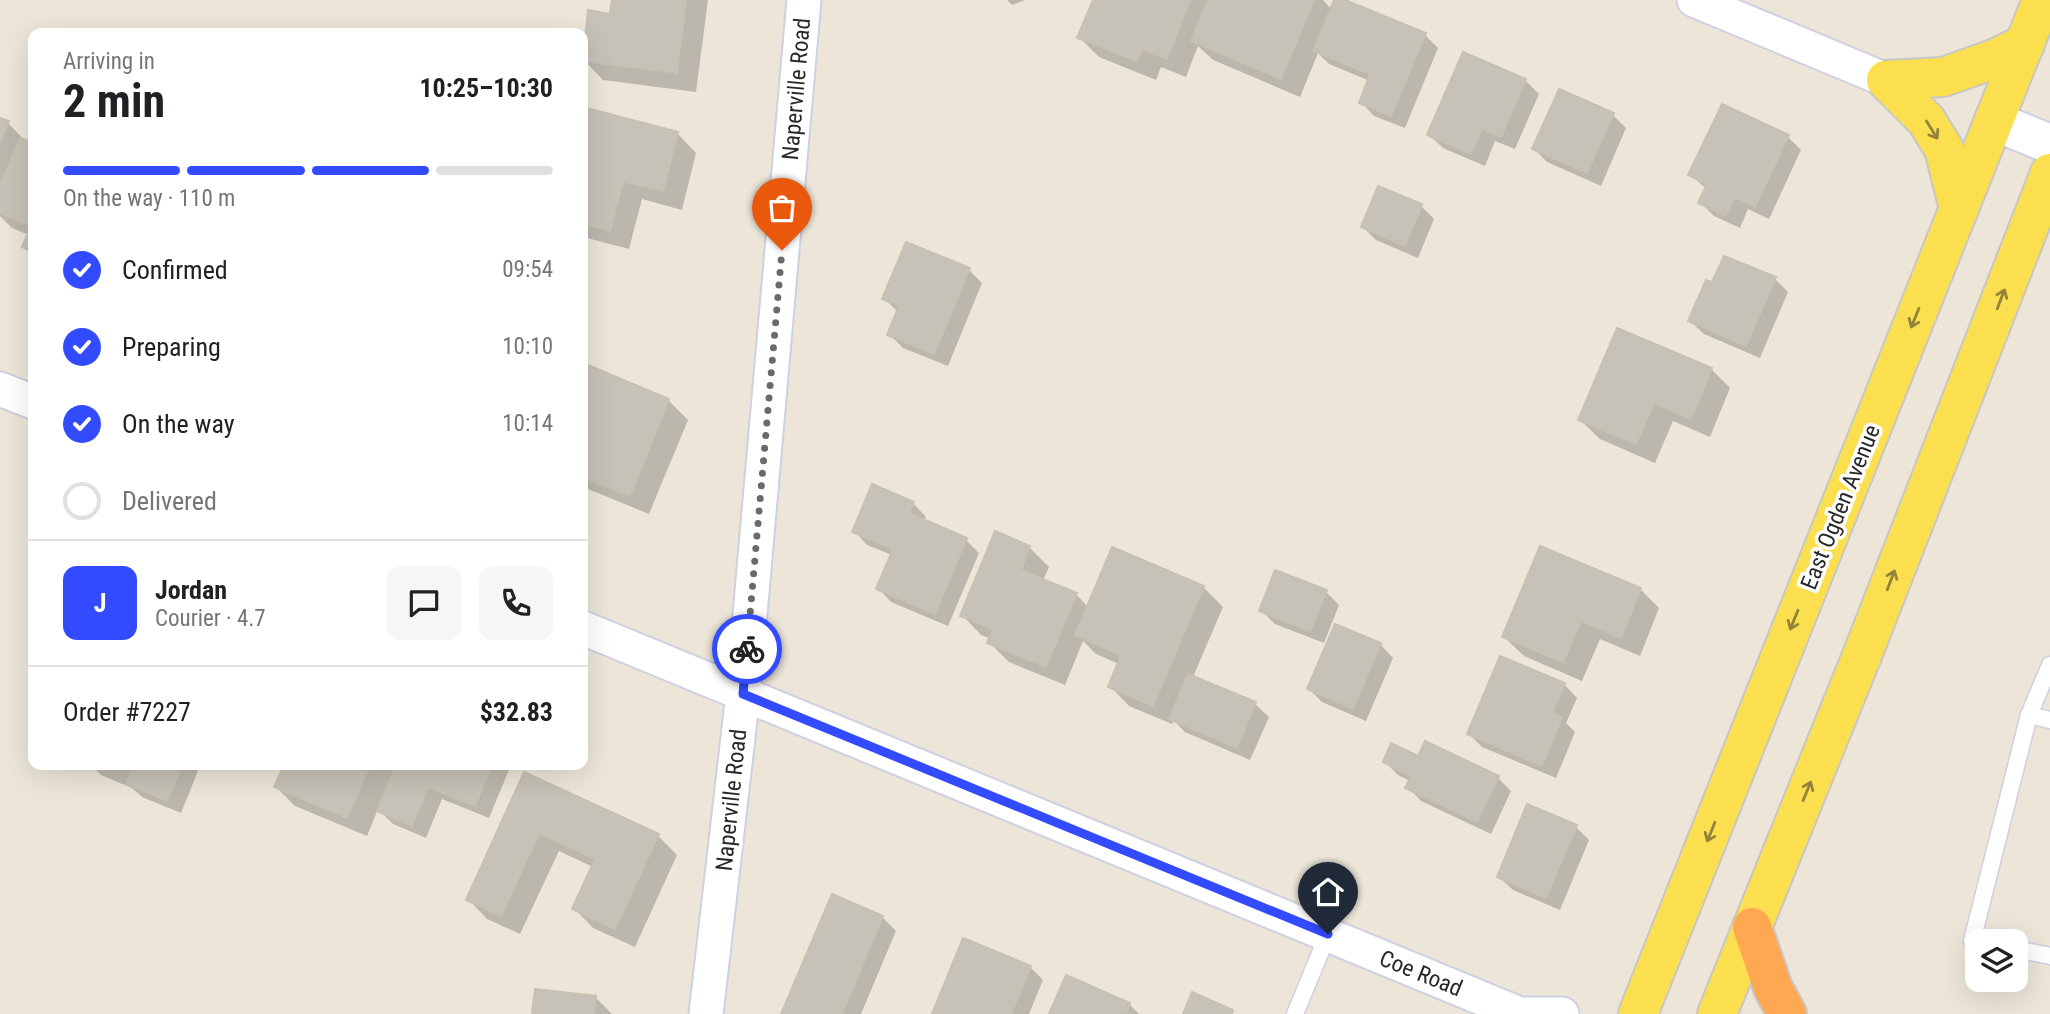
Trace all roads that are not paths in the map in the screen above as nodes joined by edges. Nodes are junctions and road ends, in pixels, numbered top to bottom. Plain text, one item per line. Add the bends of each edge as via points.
1 (804, 0) edge
2 (1694, 0) edge
3 (2042, 0) edge
4 (2025, 44) junction
5 (1886, 80) junction
6 (1994, 121) junction
7 (2050, 144) edge
8 (2050, 173) edge
9 (1959, 209) junction
10 (0, 389) edge
11 (28, 400) edge
12 (588, 630) edge
13 (2050, 666) edge
14 (743, 694) junction
15 (2029, 715) junction
16 (2050, 720) edge
17 (1752, 927) junction
18 (1975, 929) edge
19 (1328, 934) junction
20 (2028, 951) edge
21 (2050, 956) edge
22 (1633, 1012) edge
23 (706, 1014) edge
24 (1295, 1014) edge
25 (1520, 1014) edge
26 (1562, 1014) edge
27 (1717, 1014) edge
28 (1787, 1014) edge

1 - 14 street, Naperville Road
2 - 5 street
3 - 4 main road, East Ogden Avenue
4 - 5 main road via 1943,77
4 - 6 main road, East Ogden Avenue
5 -> 9 main road via 1926,120 1944,149
6 - 7 street
6 - 9 main road, East Ogden Avenue
17 -> 8 main road
9 -> 22 main road, East Ogden Avenue
10 - 11 street
12 - 14 street, Coe Road
13 - 15 lane
14 - 19 street, Coe Road
14 - 23 street, Naperville Road
15 - 16 lane
15 - 18 lane
17 - 27 main road
17 - 28 highway
19 - 24 lane
19 - 25 street, Coe Road
20 - 21 lane
25 - 26 street, Coe Road

